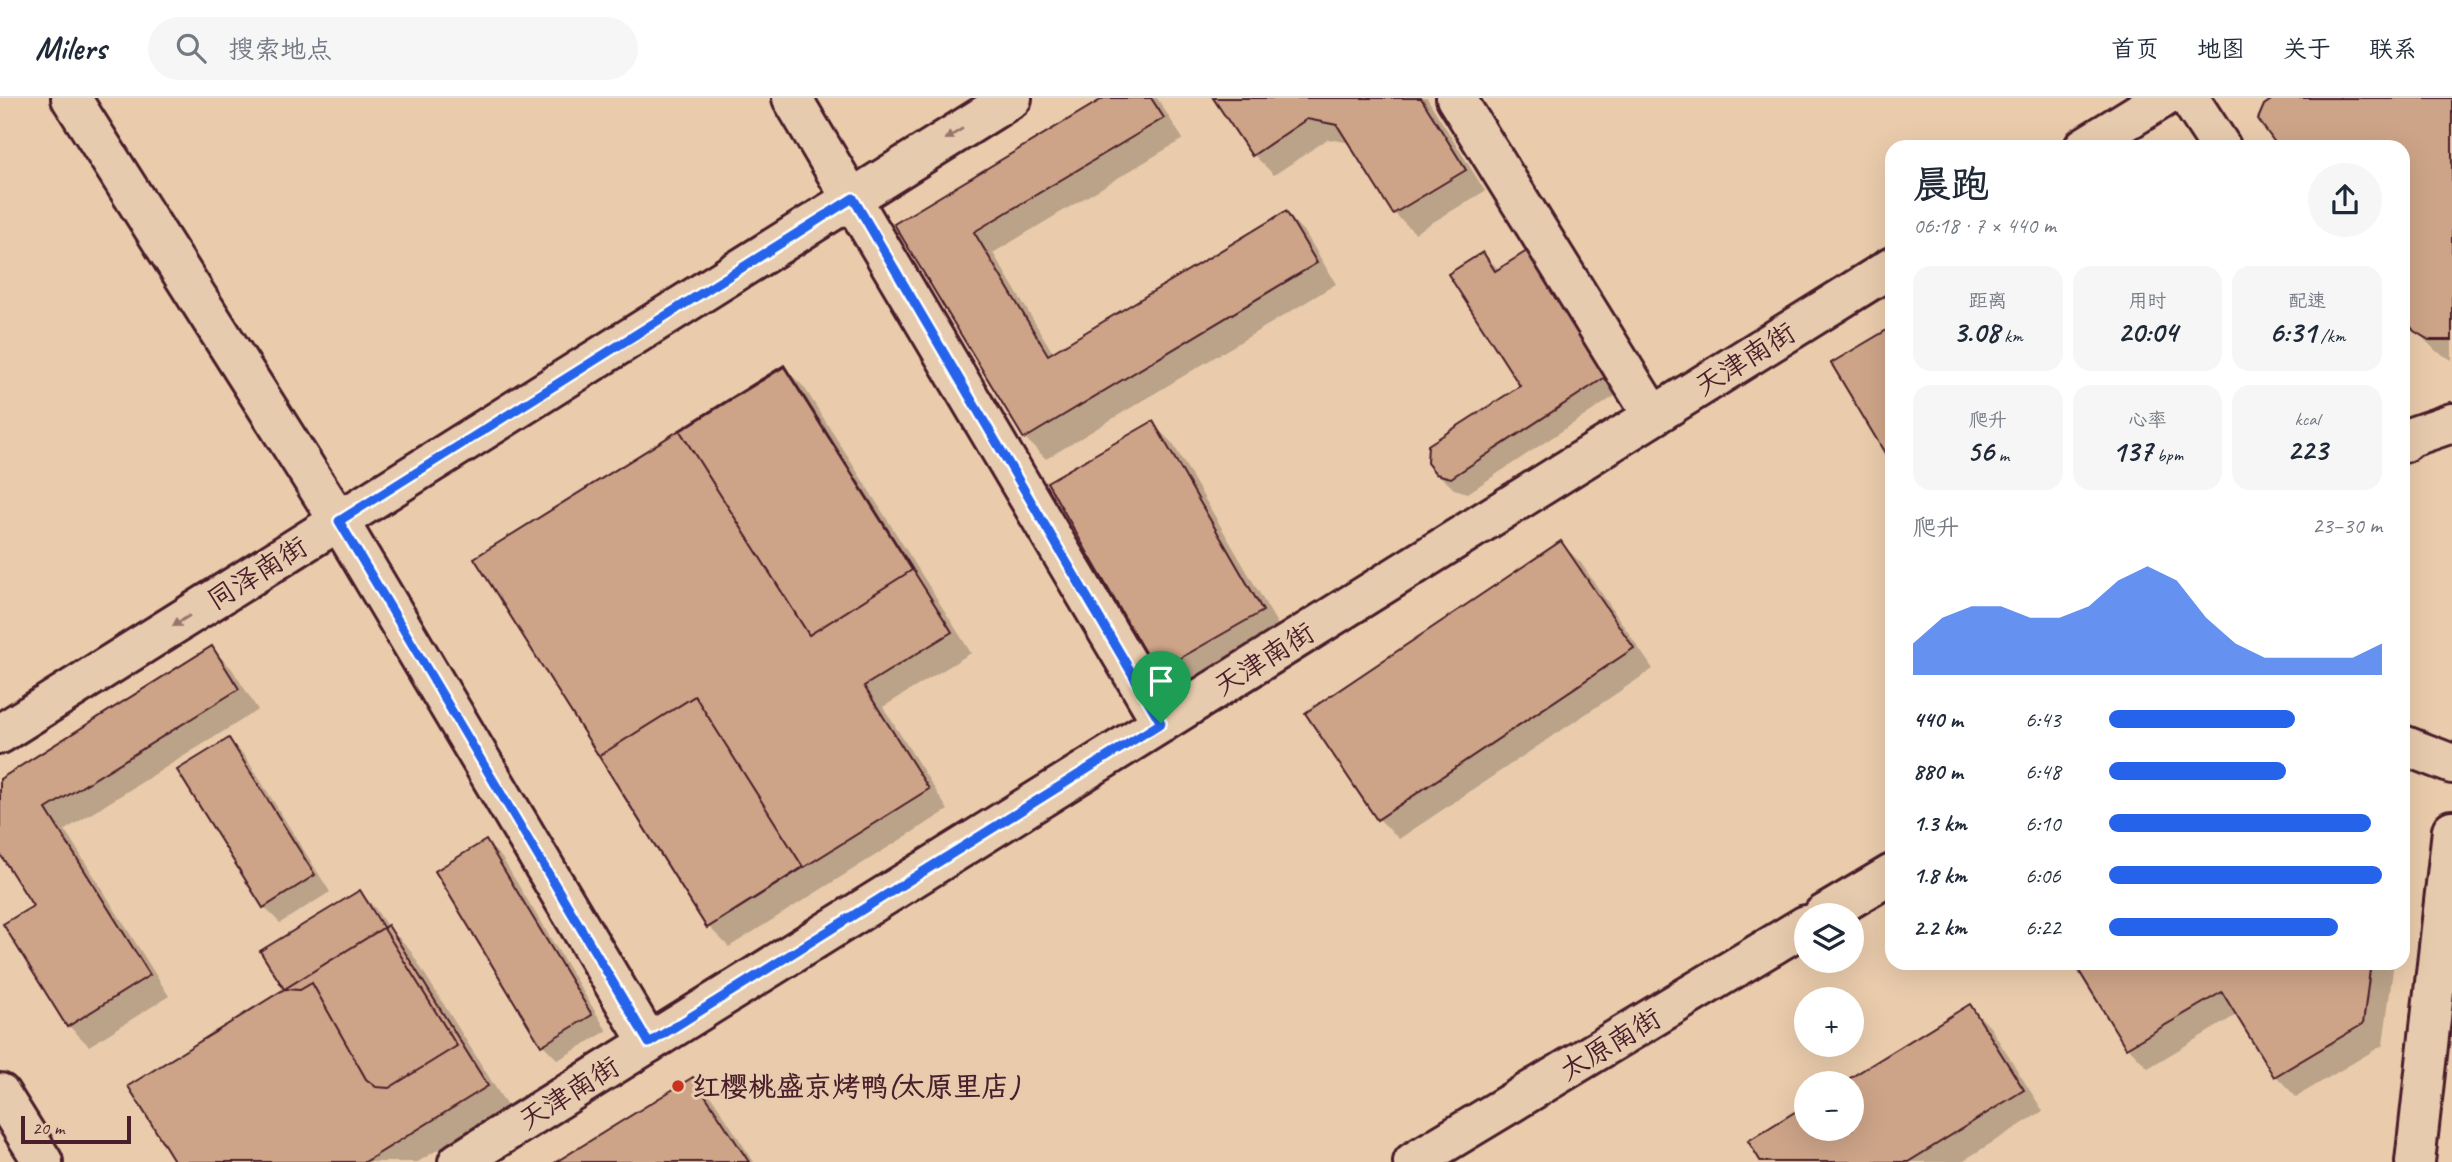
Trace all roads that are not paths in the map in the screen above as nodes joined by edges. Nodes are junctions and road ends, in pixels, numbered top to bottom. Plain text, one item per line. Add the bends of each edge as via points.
1 (71, 98) edge
2 (792, 98) edge
3 (1012, 98) edge
4 (1456, 98) edge
5 (2162, 98) edge
6 (2189, 98) edge
7 (2095, 140) edge
8 (2216, 140) edge
9 (853, 198) junction
10 (1885, 271) edge
11 (1653, 416) junction
12 (2452, 423) edge
13 (2410, 433) edge
14 (339, 521) junction
15 (1161, 723) junction
16 (0, 734) edge
17 (2410, 748) edge
18 (2452, 764) edge
19 (2452, 830) edge
20 (1885, 878) edge
21 (1842, 903) edge
22 (1794, 932) edge
23 (649, 1043) junction
24 (0, 1093) edge
25 (1416, 1161) edge
26 (43, 1162) edge
27 (458, 1162) edge
28 (2415, 1162) edge

1 - 14 street
2 - 9 street
3 -> 9 street, 同泽南街
4 - 11 street
5 - 7 street
6 - 8 street
9 - 14 street, 同泽南街
9 - 15 street
10 - 11 street, 天津南街
11 - 15 street, 天津南街
12 - 13 street
14 -> 16 street, 同泽南街
14 - 23 street
15 - 23 street, 天津南街
17 - 18 street
19 - 28 street
20 - 21 street
22 - 25 street, 太原南街
23 - 27 street, 天津南街
24 - 26 street

